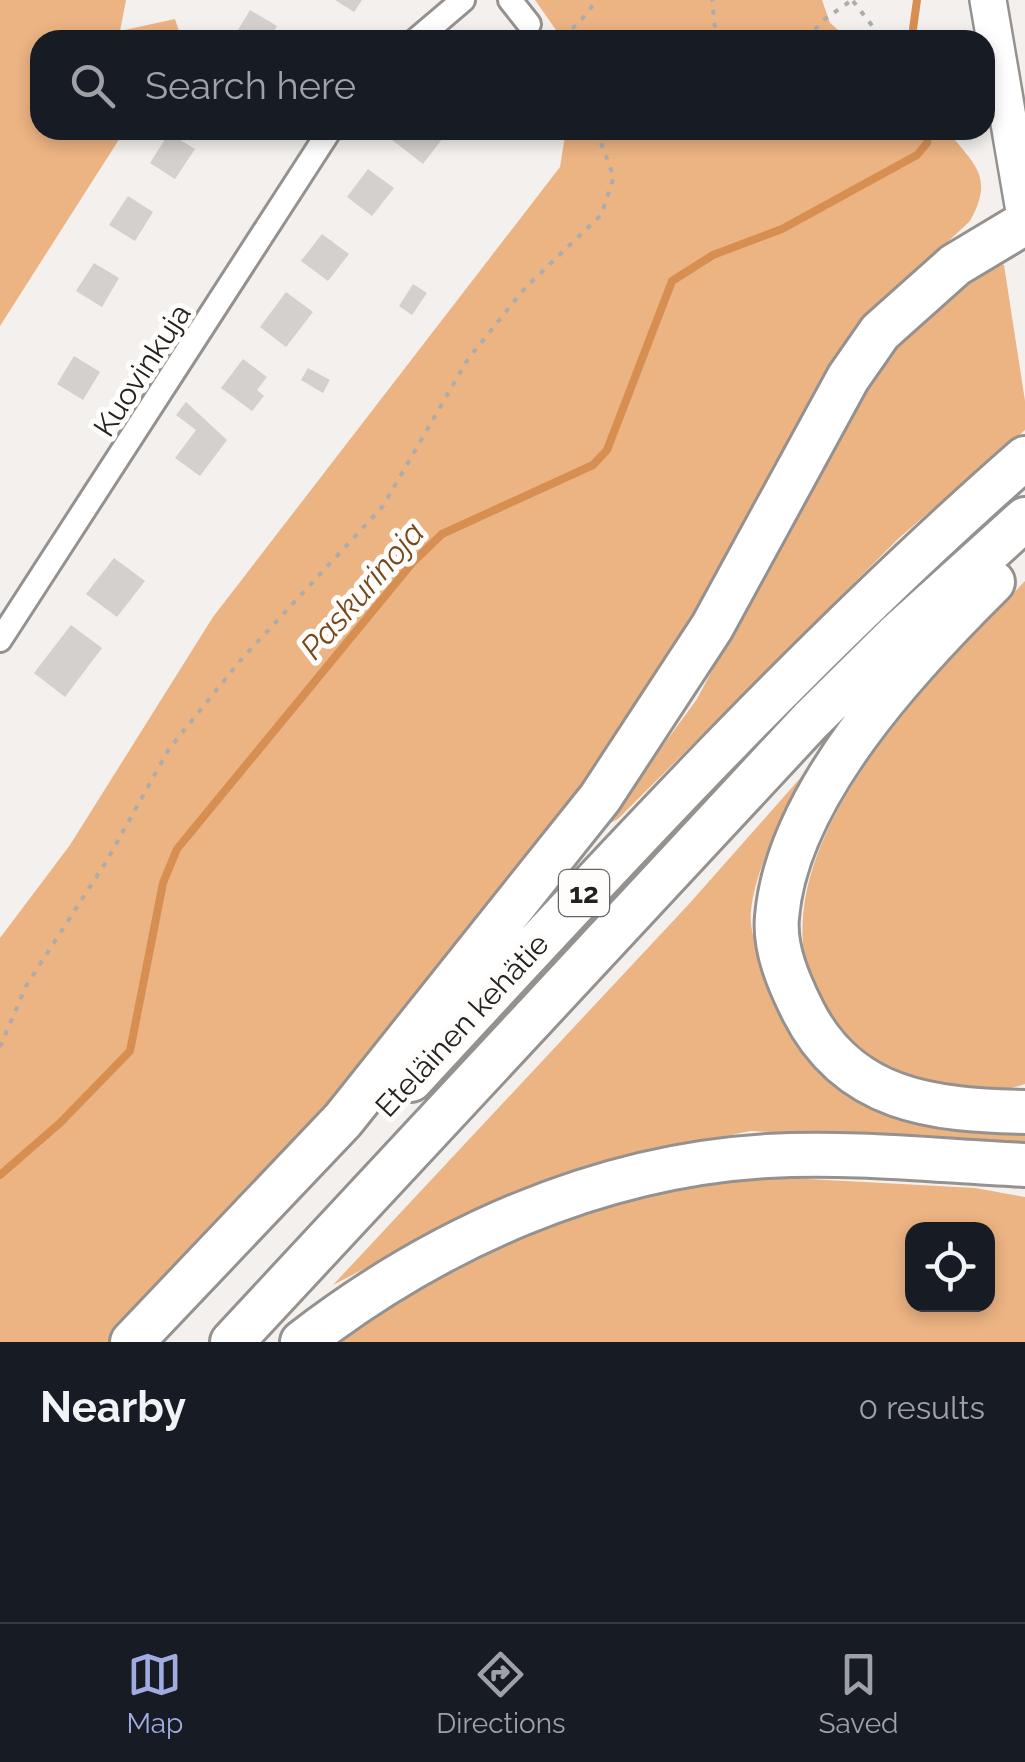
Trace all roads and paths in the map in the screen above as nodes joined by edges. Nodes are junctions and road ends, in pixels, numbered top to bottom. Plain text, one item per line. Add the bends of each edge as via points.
1 (463, 0) edge
2 (510, 0) edge
3 (597, 0) edge
4 (712, 0) edge
5 (852, 0) edge
6 (988, 0) edge
7 (529, 24) joint
8 (428, 30) edge
9 (535, 30) edge
10 (571, 30) edge
11 (715, 30) edge
12 (814, 30) edge
13 (875, 30) edge
14 (993, 30) edge
15 (995, 42) edge
16 (324, 140) edge
17 (600, 140) edge
18 (1025, 220) edge
19 (1025, 458) edge
20 (1025, 519) edge
21 (1025, 550) edge
22 (0, 640) edge
23 (0, 1047) edge
24 (1025, 1112) edge
25 (1025, 1164) edge
26 (132, 1342) edge
27 (158, 1342) edge
28 (232, 1342) edge
29 (302, 1342) edge

1 - 8 street
2 - 7 street
3 - 10 path
4 - 11 path
5 - 12 path
5 - 13 path
6 - 14 main road
7 - 9 path
15 - 18 main road
16 - 22 street, Kuovinkuja
17 - 23 path via 614,177 602,215 525,288 468,358 382,506 169,749 26,986
18 - 26 highway via 954,265 880,332 848,378 712,627 600,798 343,1120
19 - 27 highway, Eteläinen kehätie / 12 via 802,663
20 - 28 highway, Eteläinen kehätie / 12 via 782,750
21 - 24 highway via 858,736 814,804 787,865 776,920 786,978 812,1028 850,1070 898,1098 959,1110
25 - 29 highway via 769,1156 620,1180 462,1240 394,1277

